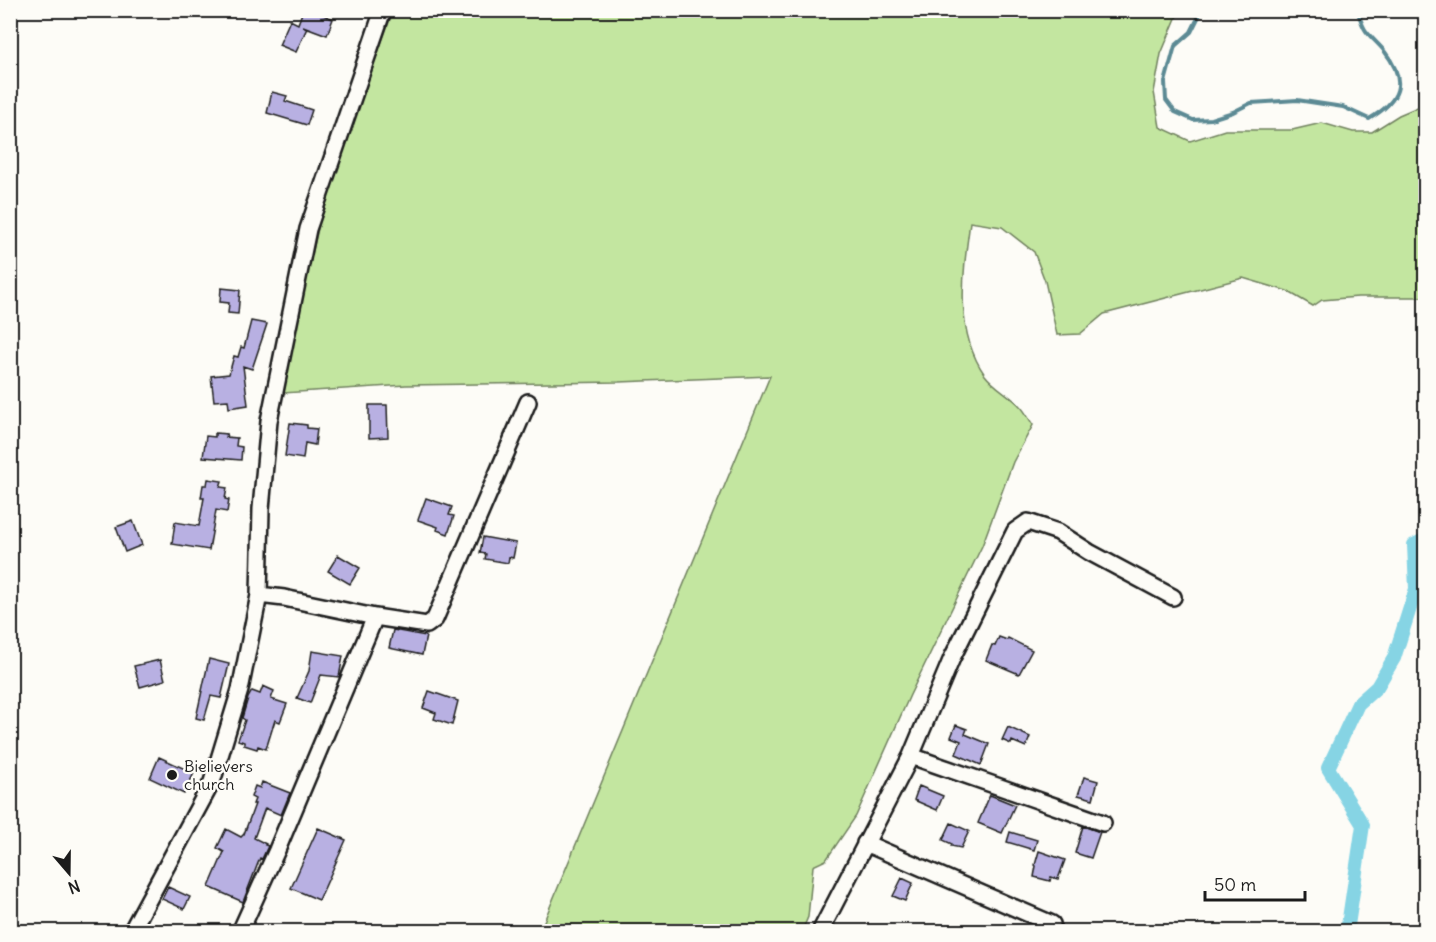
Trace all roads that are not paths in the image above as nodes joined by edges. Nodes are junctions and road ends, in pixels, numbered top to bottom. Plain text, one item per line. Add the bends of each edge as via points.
1 (383, 10) edge
2 (528, 402) dead end
3 (259, 595) junction
4 (1173, 597) dead end
5 (375, 618) junction
6 (911, 756) junction
7 (1103, 823) dead end
8 (865, 843) junction
9 (131, 932) edge
10 (240, 932) edge
11 (820, 932) edge
12 (1048, 932) edge

1 - 3 street via 308,229 269,421
2 - 5 street via 435,619 427,625
3 - 5 street
3 - 9 street via 240,690 212,782
4 - 6 street via 1059,532 1028,522 1016,531 952,658
5 - 10 street
6 - 7 street
6 - 8 street
8 - 11 street
8 - 12 street via 1052,924

